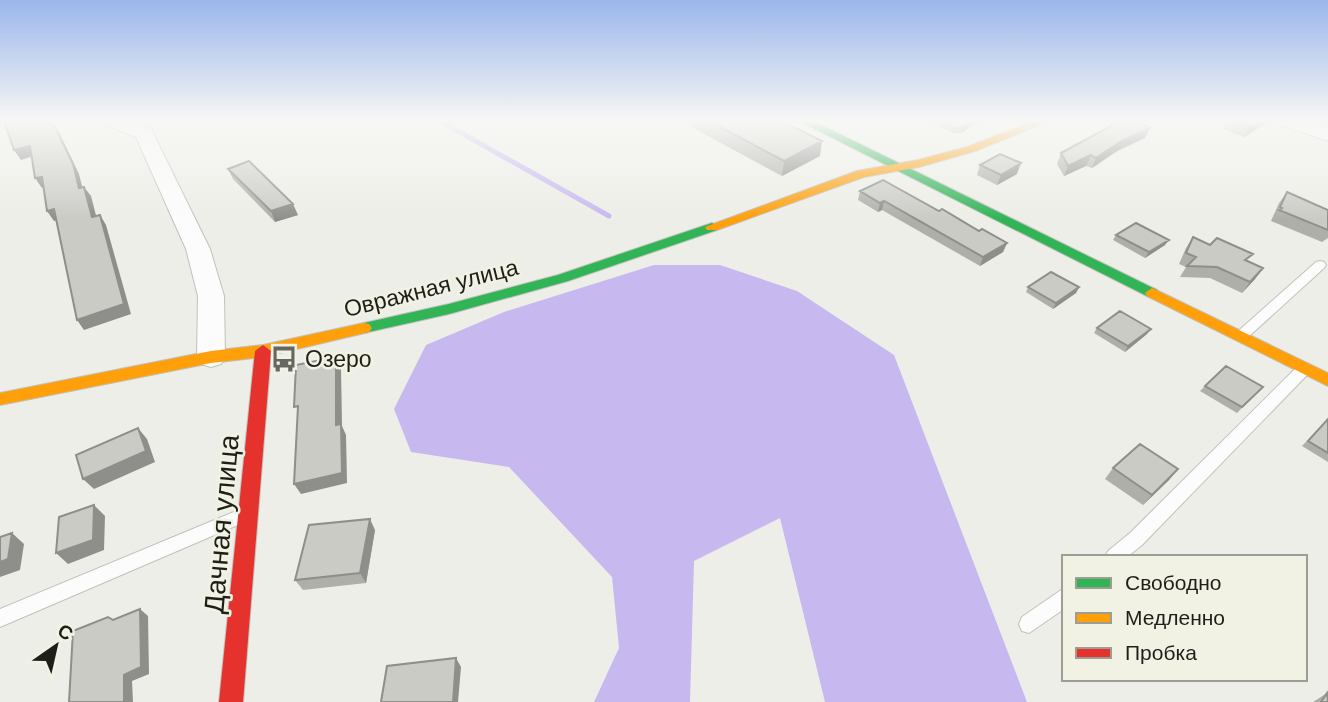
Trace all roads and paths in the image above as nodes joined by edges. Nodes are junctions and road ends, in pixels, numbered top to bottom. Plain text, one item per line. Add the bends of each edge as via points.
1 (154, 154) edge
2 (872, 154) edge
3 (953, 154) edge
4 (899, 167) junction
5 (1320, 265) dead end
6 (1241, 336) junction
7 (263, 351) junction
8 (211, 357) junction
9 (1304, 368) junction
10 (1328, 380) edge
11 (0, 399) edge
12 (248, 513) junction
13 (1116, 555) edge
14 (1062, 599) edge
15 (0, 618) edge
16 (1029, 624) dead end
17 (231, 702) edge

1 - 8 street via 198,249 211,296
2 - 4 street
3 - 4 street, Овражная улица
4 - 6 street
4 - 7 street, Овражная улица via 860,174 564,278
5 - 6 lane
6 - 9 street
7 - 8 street, Овражная улица
7 - 12 street, Дачная улица
8 - 11 street, Овражная улица
9 - 10 street
9 - 13 lane
12 - 15 lane
12 - 17 street, Дачная улица
14 - 16 lane

